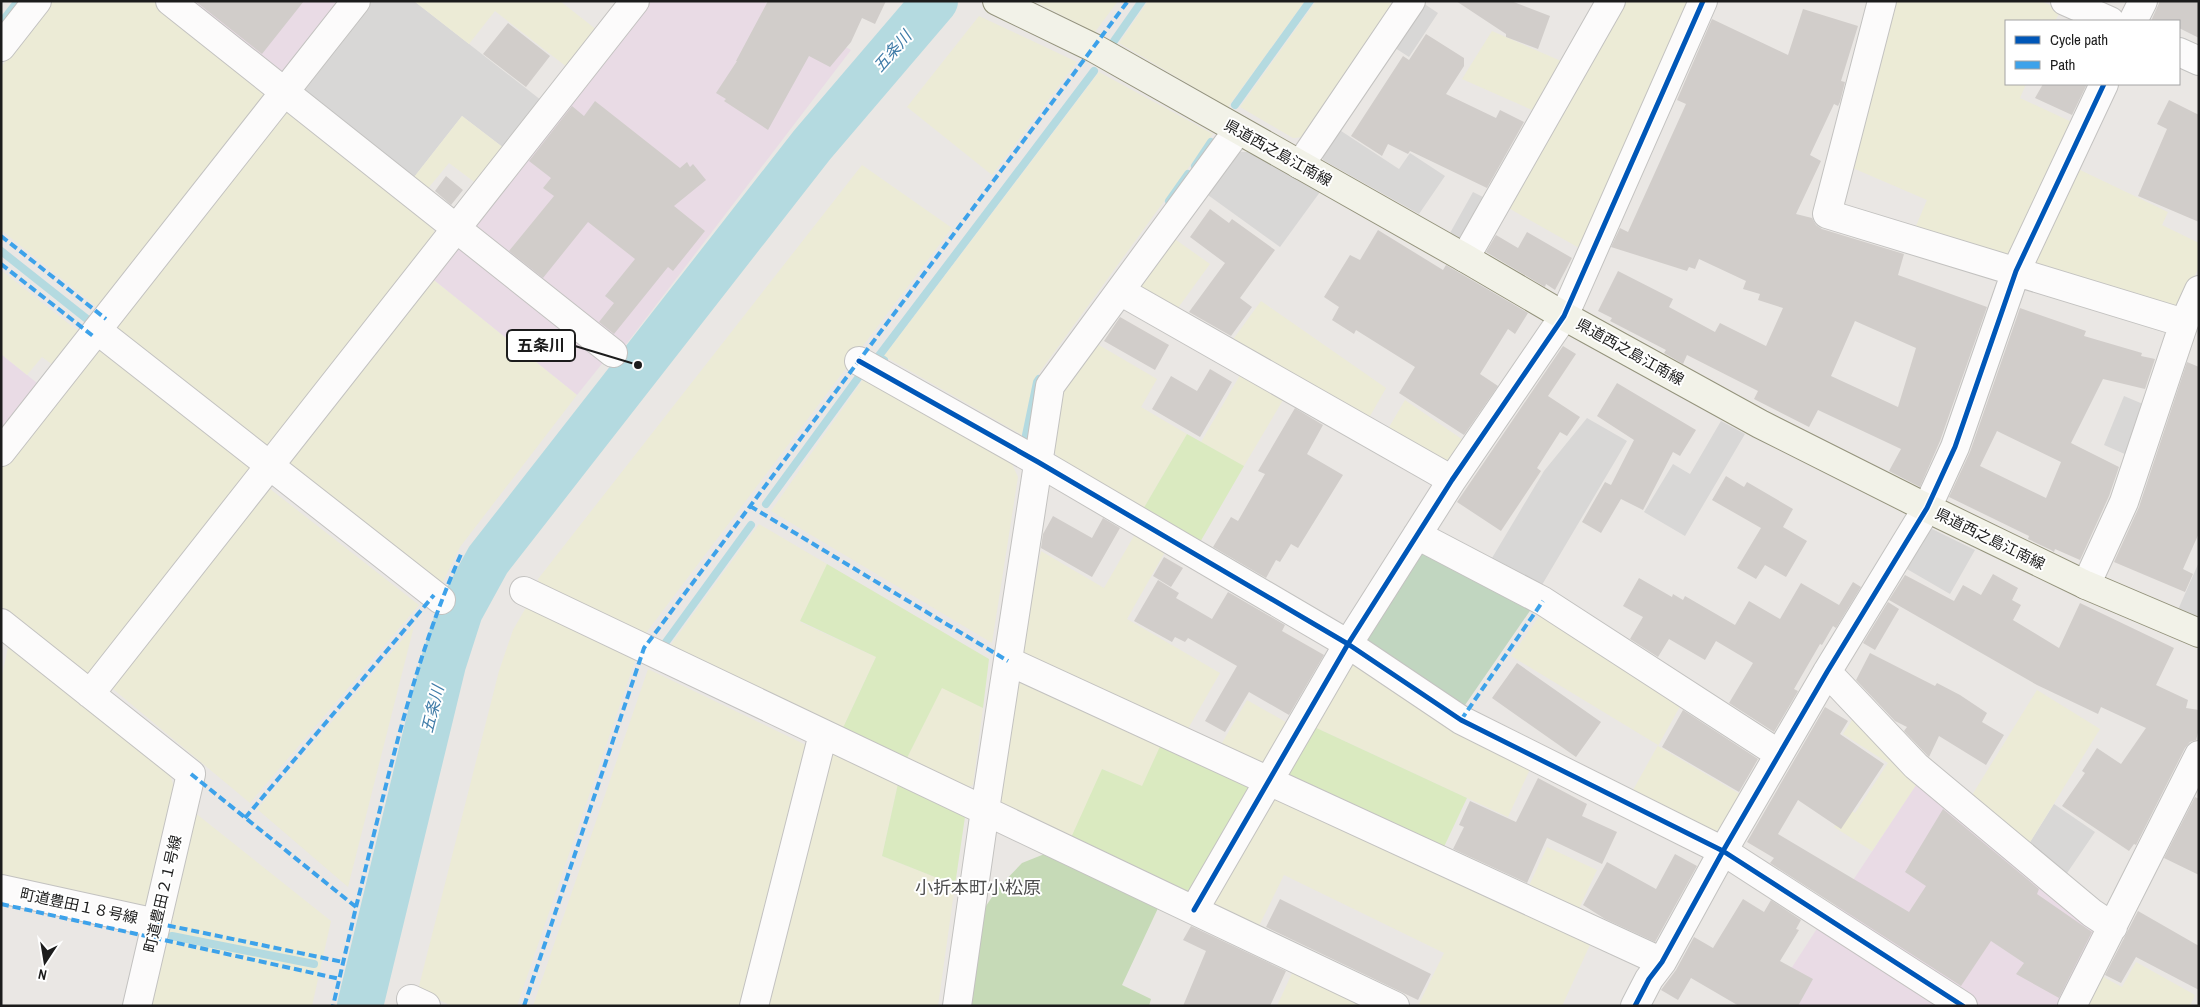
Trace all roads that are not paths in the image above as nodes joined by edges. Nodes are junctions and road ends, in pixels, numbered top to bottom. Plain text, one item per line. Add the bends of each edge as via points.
1 (37, 1) edge
2 (170, 1) edge
3 (356, 1) edge
4 (635, 1) edge
5 (997, 1) edge
6 (1411, 1) edge
7 (1611, 1) edge
8 (1703, 1) edge
9 (1882, 1) edge
10 (2065, 1) edge
11 (2143, 1) edge
12 (2108, 20) edge
13 (2134, 20) edge
14 (1, 47) edge
15 (2180, 52) edge
16 (2199, 60) edge
17 (2104, 85) edge
18 (285, 92) junction
19 (1238, 130) junction
20 (1300, 165) junction
21 (456, 229) junction
22 (1465, 258) junction
23 (2016, 271) junction
24 (2199, 290) edge
25 (1120, 291) junction
26 (1564, 316) junction
27 (2184, 323) junction
28 (98, 330) junction
29 (613, 354) dead end
30 (859, 360) dead end
31 (1, 452) edge
32 (1038, 462) junction
33 (270, 466) junction
34 (1452, 480) junction
35 (1927, 508) junction
36 (1417, 535) junction
37 (2086, 585) junction
38 (524, 590) dead end
39 (441, 600) dead end
40 (1, 623) edge
41 (2199, 633) edge
42 (1348, 644) junction
43 (1008, 661) junction
44 (1827, 672) junction
45 (90, 694) junction
46 (823, 734) junction
47 (1779, 754) junction
48 (2199, 755) edge
49 (1268, 782) junction
50 (985, 810) junction
51 (1723, 851) junction
52 (1, 889) edge
53 (1194, 910) junction
54 (156, 923) junction
55 (2113, 926) junction
56 (1662, 962) junction
57 (137, 1006) edge
58 (754, 1006) edge
59 (957, 1006) edge
60 (1395, 1006) edge
61 (1635, 1006) edge
62 (1964, 1006) edge
63 (2072, 1006) edge

1 - 14 street
2 - 18 street
3 - 18 street
4 - 21 street
5 - 19 main road, 県道西之島江南線 via 1094,48
6 - 20 street
7 - 22 street
8 - 26 street
9 - 23 street via 1827,214
10 - 12 street
11 - 13 street
15 - 16 street
17 - 23 street
18 - 21 street
18 - 28 street
19 - 20 main road, 県道西之島江南線
19 - 25 street
20 - 22 main road, 県道西之島江南線
21 - 29 street
21 - 33 street
22 - 26 main road, 県道西之島江南線
23 - 27 street
23 - 35 street via 1955,448
24 - 27 street
25 - 32 street via 1050,386
25 - 34 street
26 - 34 street
26 - 35 main road, 県道西之島江南線 via 1760,424
27 - 37 street via 2124,502
28 - 31 street
28 - 33 street
30 - 32 street
32 - 42 street
32 - 43 street
33 - 39 street
33 - 45 street
34 - 36 street
35 - 37 main road, 県道西之島江南線
35 - 44 street
36 - 42 street
36 - 47 street via 1543,601
37 - 41 main road, 県道西之島江南線
38 - 46 street
40 - 45 street
42 - 49 street
42 - 51 street via 1462,720
43 - 49 street
43 - 50 street
44 - 47 street
44 - 55 street via 1916,766 2092,913
45 - 54 street, 町道豊田２１号線 via 190,774
46 - 50 street
46 - 58 street
47 - 51 street
48 - 55 street
49 - 53 street
49 - 56 street
50 - 53 street
50 - 59 street
51 - 56 street
51 - 62 street
52 - 54 street, 町道豊田１８号線
53 - 60 street
54 - 57 street, 町道豊田２１号線
55 - 63 street
56 - 61 street

